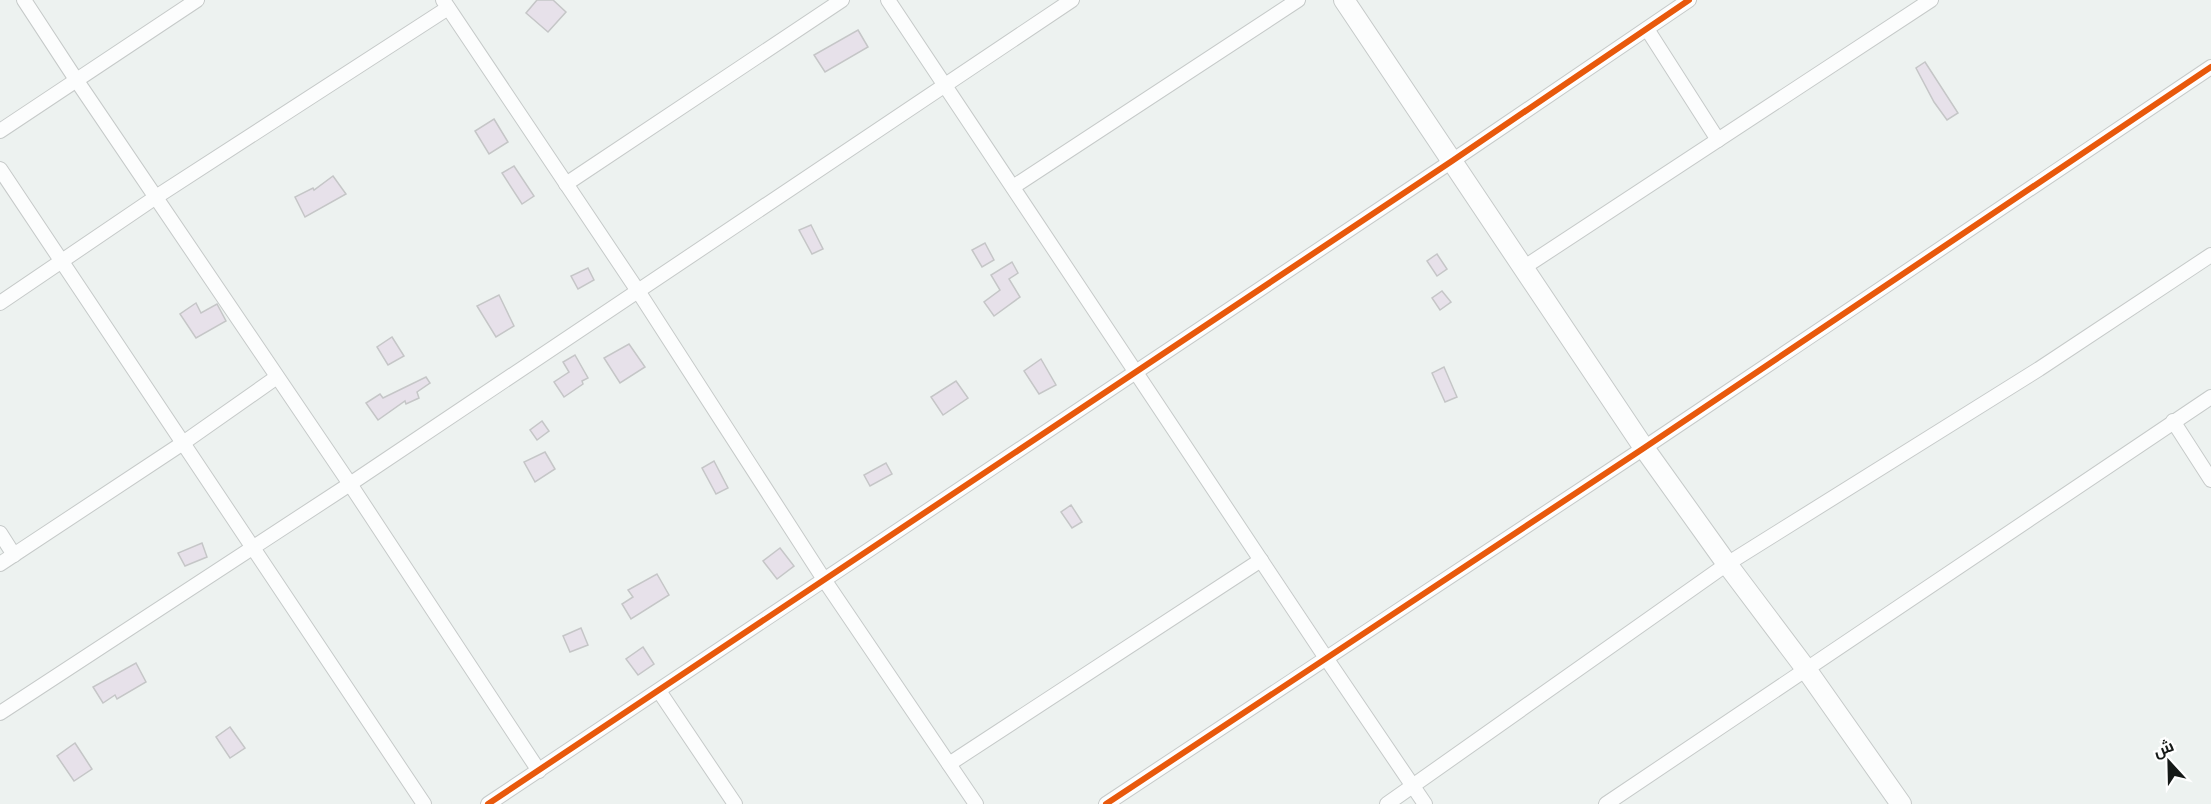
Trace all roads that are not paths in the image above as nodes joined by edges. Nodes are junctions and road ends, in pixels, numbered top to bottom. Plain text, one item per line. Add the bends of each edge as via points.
1 (24, 0) edge
2 (197, 0) edge
3 (842, 0) edge
4 (888, 0) edge
5 (1072, 0) edge
6 (1298, 0) edge
7 (1344, 0) edge
8 (1689, 0) edge
9 (1931, 0) edge
10 (445, 4) edge
11 (1647, 29) junction
12 (2211, 67) edge
13 (77, 81) junction
14 (945, 85) junction
15 (0, 131) edge
16 (1718, 140) junction
17 (1452, 161) junction
18 (0, 169) edge
19 (566, 184) junction
20 (1013, 187) junction
21 (156, 198) junction
22 (2211, 255) edge
23 (62, 261) junction
24 (1523, 268) junction
25 (638, 291) junction
26 (0, 303) edge
27 (1135, 372) junction
28 (277, 377) junction
29 (2211, 397) edge
30 (2173, 422) junction
31 (183, 443) junction
32 (1644, 448) junction
33 (2211, 480) edge
34 (350, 484) junction
35 (0, 533) edge
36 (253, 547) junction
37 (14, 555) junction
38 (1261, 560) junction
39 (0, 564) edge
40 (1727, 564) junction
41 (825, 581) junction
42 (1326, 658) junction
43 (1806, 669) junction
44 (659, 691) junction
45 (0, 713) edge
46 (949, 764) junction
47 (539, 771) junction
48 (1413, 787) junction
49 (424, 804) edge
50 (488, 804) edge
51 (735, 804) edge
52 (976, 804) edge
53 (1106, 804) edge
54 (1387, 804) edge
55 (1425, 804) edge
56 (1606, 804) edge
57 (1901, 804) edge

1 - 13 street
2 - 13 street
3 - 19 street
4 - 14 street
5 - 14 street
6 - 20 street
7 - 17 street
8 - 11 street
9 - 16 street
10 - 19 street
10 - 21 street
11 - 16 street
11 - 17 street
12 - 32 street
13 - 15 street
13 - 21 street
14 - 20 street
14 - 25 street
16 - 24 street
17 - 24 street
17 - 27 street
18 - 23 street
19 - 25 street
20 - 27 street
21 - 23 street
21 - 28 street
22 - 40 street via 2039,369
23 - 26 street
23 - 31 street
24 - 32 street
25 - 34 street
25 - 41 street
27 - 38 street
27 - 41 street
28 - 31 street
28 - 34 street
29 - 30 street
30 - 33 street
30 - 43 street
31 - 36 street
31 - 37 street
32 - 40 street
32 - 42 street
34 - 36 street
34 - 47 street
35 - 37 street
36 - 45 street
36 - 49 street
37 - 39 street
38 - 42 street
38 - 46 street
40 - 43 street
40 - 48 street
41 - 44 street
41 - 46 street
42 - 48 street
42 - 53 street
43 - 56 street
43 - 57 street
44 - 47 street
44 - 51 street
46 - 52 street
47 - 50 street
48 - 54 street
48 - 55 street

